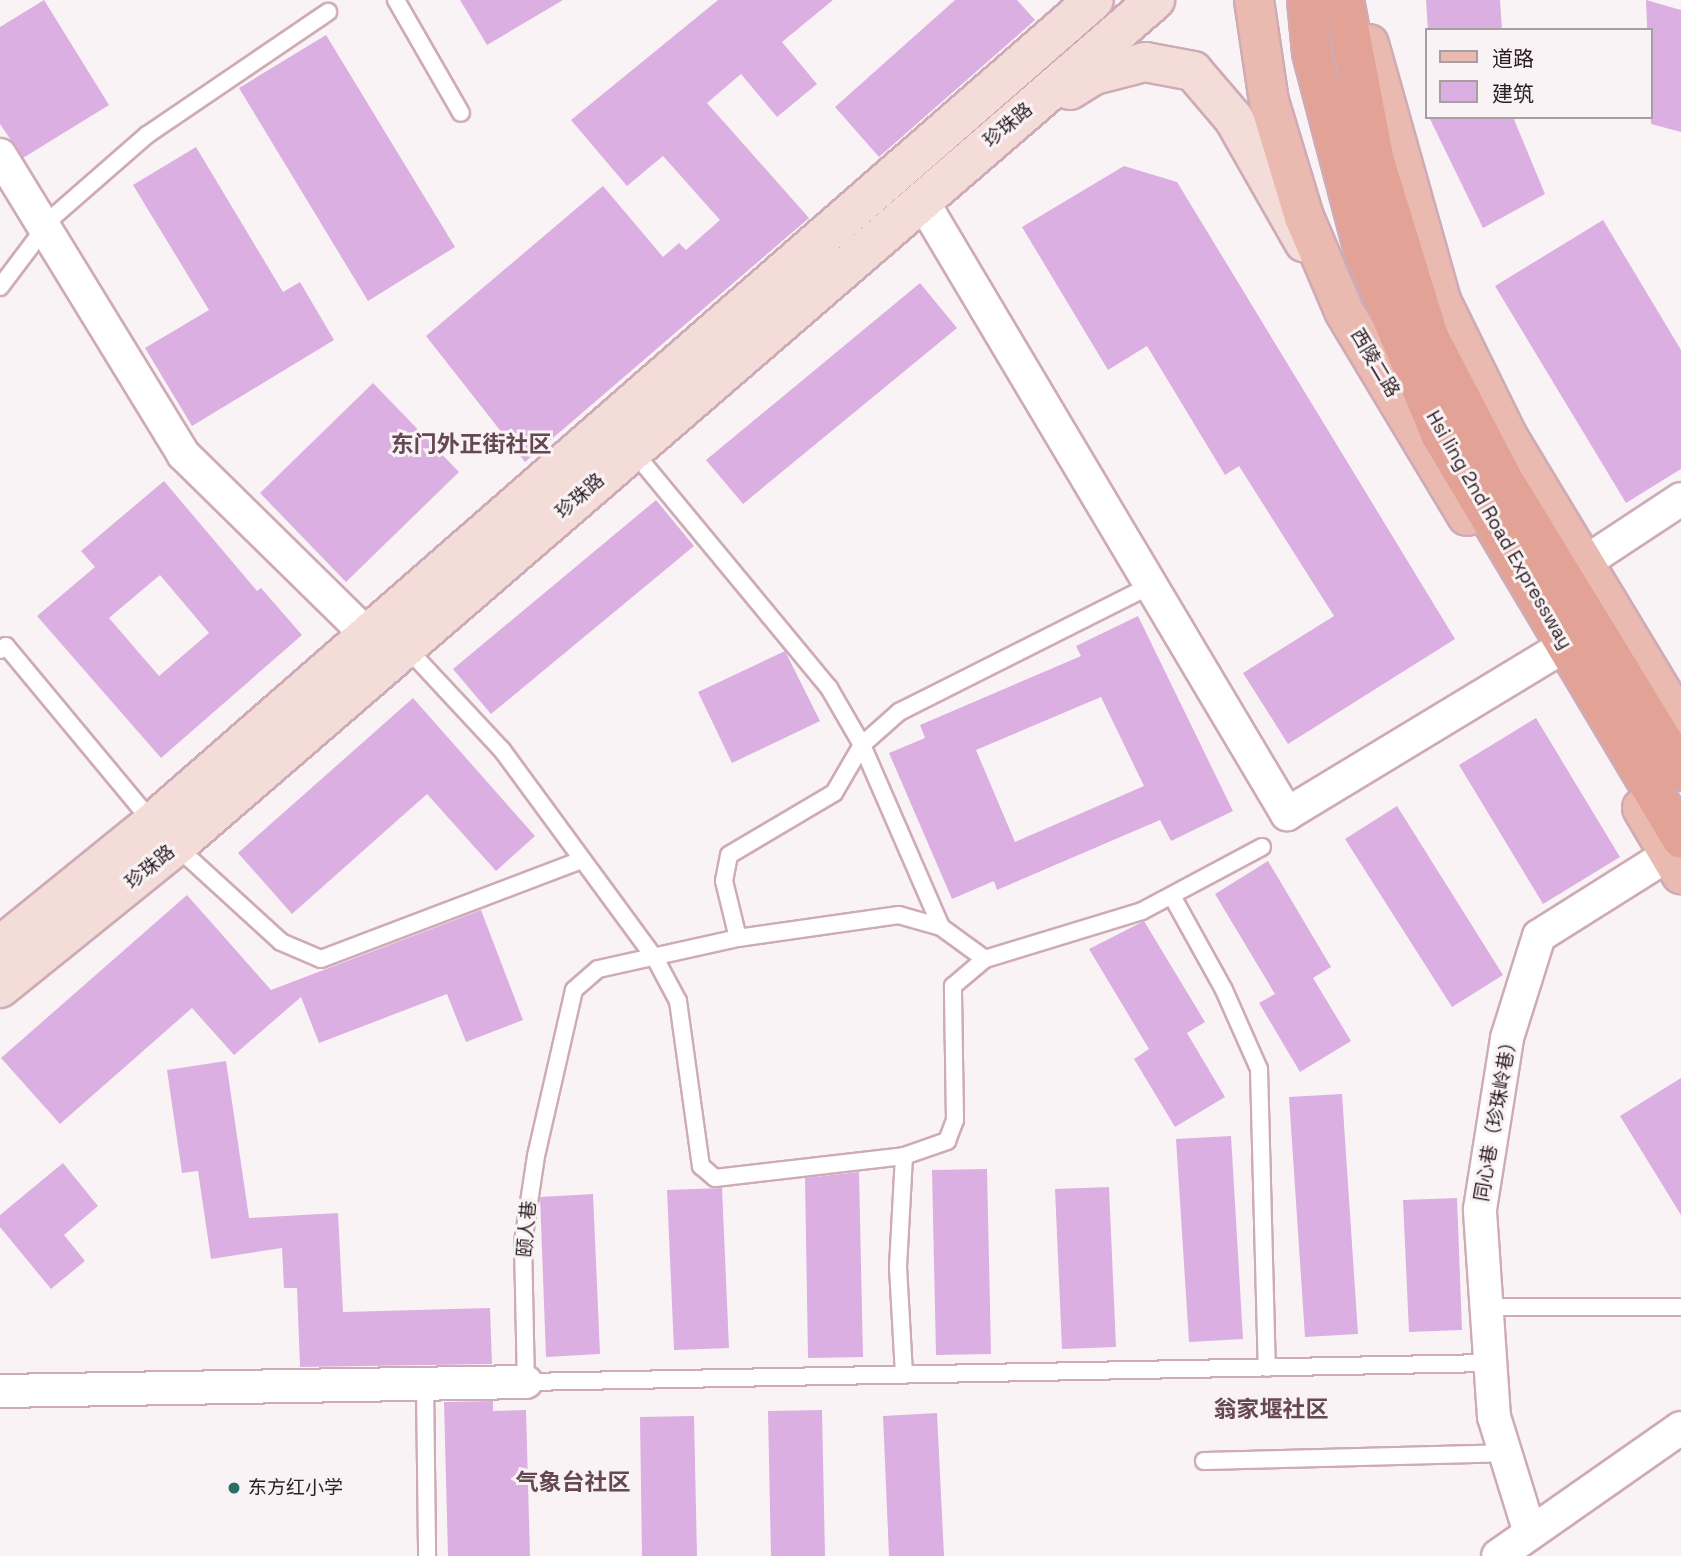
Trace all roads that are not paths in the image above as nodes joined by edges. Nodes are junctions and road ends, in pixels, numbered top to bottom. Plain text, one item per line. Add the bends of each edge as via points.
1 (396, 0) edge
2 (1094, 0) edge
3 (1155, 0) edge
4 (1254, 0) edge
5 (1307, 0) edge
6 (1344, 0) edge
7 (1361, 0) edge
8 (328, 12) dead end
9 (461, 113) dead end
10 (978, 151) junction
11 (0, 155) edge
12 (921, 199) junction
13 (46, 228) junction
14 (0, 287) edge
15 (1344, 311) junction
16 (633, 450) junction
17 (1681, 499) edge
18 (1584, 563) junction
19 (1153, 584) junction
20 (365, 634) junction
21 (405, 646) junction
22 (0, 650) edge
23 (1550, 655) junction
24 (1681, 724) edge
25 (862, 745) junction
26 (1681, 771) edge
27 (164, 834) junction
28 (1262, 848) dead end
29 (1677, 856) edge
30 (580, 860) junction
31 (1172, 896) junction
32 (941, 927) junction
33 (738, 938) junction
34 (0, 946) edge
35 (655, 958) junction
36 (985, 959) junction
37 (0, 988) edge
38 (904, 1156) junction
39 (1486, 1307) junction
40 (1681, 1307) edge
41 (1490, 1363) junction
42 (1267, 1368) junction
43 (904, 1375) junction
44 (526, 1382) junction
45 (425, 1384) junction
46 (0, 1391) edge
47 (1681, 1428) edge
48 (1505, 1453) junction
49 (1204, 1461) dead end
50 (1530, 1533) junction
51 (427, 1556) edge
52 (1498, 1556) edge

1 - 9 lane
2 - 20 main road, 珍珠路
3 - 10 main road, 珍珠路
4 - 15 main road, 西陵二路 via 1269,101 1285,167
5 - 29 highway, Hsi ling 2nd Road Expressway via 1312,53 1364,251 1440,434
6 - 26 highway, Hsi ling 2nd Road Expressway via 1374,158 1429,337 1503,479
7 - 18 main road via 1372,62 1442,303 1508,437
8 - 13 lane via 148,135
10 - 12 main road, 珍珠路
10 - 15 main road via 1094,75 1145,62 1192,71 1234,120
11 - 13 street
12 - 16 main road, 珍珠路
12 - 19 street
13 - 14 lane
13 - 20 street via 183,454
15 - 23 main road, 西陵二路
16 - 21 main road, 珍珠路
16 - 25 lane via 829,688
17 - 18 street
18 - 24 main road
19 - 23 street via 1287,814
19 - 25 lane via 899,712
20 - 27 main road, 珍珠路
21 - 27 main road, 珍珠路
21 - 30 lane via 502,750
22 - 27 lane via 6,646
23 - 29 main road, 西陵二路
25 - 32 lane
25 - 33 lane via 834,793 729,855 724,881
27 - 30 lane via 281,942 321,959
27 - 34 main road, 珍珠路
27 - 37 main road, 珍珠路
28 - 31 lane
29 - 39 street, 同心巷（珍珠岭巷） via 1539,936 1507,1038 1480,1209
30 - 35 lane
31 - 36 lane
31 - 42 lane via 1224,989 1259,1069
32 - 33 lane, 颐人巷 via 899,915
32 - 36 lane, 颐人巷
33 - 35 lane, 颐人巷
35 - 38 lane via 678,1002 701,1166 715,1178
35 - 44 lane, 颐人巷 via 598,969 574,990 523,1242
36 - 38 lane via 953,986 955,1119 947,1141
38 - 43 lane via 898,1267
39 - 40 lane
39 - 41 street, 同心巷（珍珠岭巷）
41 - 42 lane
41 - 48 street, 同心巷（珍珠岭巷） via 1494,1417
42 - 43 lane
43 - 44 lane
44 - 45 street
45 - 46 street
45 - 51 lane
47 - 50 street
48 - 49 lane
48 - 50 street, 同心巷（珍珠岭巷）
50 - 52 street

